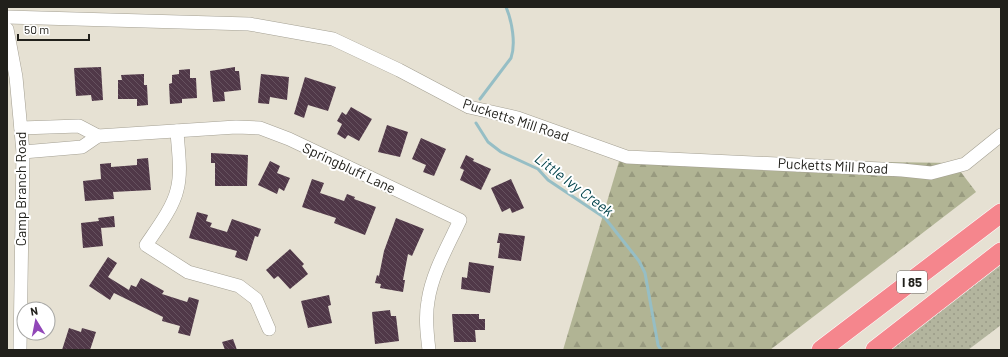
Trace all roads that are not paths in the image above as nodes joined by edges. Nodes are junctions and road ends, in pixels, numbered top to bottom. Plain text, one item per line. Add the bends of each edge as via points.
1 (7, 17) edge
2 (7, 29) edge
3 (57, 126) junction
4 (21, 128) junction
5 (177, 131) junction
6 (1001, 135) edge
7 (98, 136) junction
8 (58, 149) junction
9 (23, 152) junction
10 (1001, 213) edge
11 (1001, 252) edge
12 (269, 329) dead end
13 (20, 350) edge
14 (429, 350) edge
15 (821, 350) edge
16 (875, 350) edge

1 - 6 street, Pucketts Mill Road via 250,24 333,39 469,107 518,118 627,157 931,173 965,164
2 - 4 street, Camp Branch Road via 16,77
3 - 4 street
3 - 7 street via 79,126
3 - 8 street
4 - 9 street, Camp Branch Road
5 - 7 street, Springbluff Lane
5 - 12 street via 177,191 146,245 188,272 239,286 256,299
5 - 14 street, Springbluff Lane via 260,128 289,139 460,220 434,278 428,301
7 - 8 street via 82,147
8 - 9 street
9 - 13 street, Camp Branch Road
10 - 15 highway, I 85
11 - 16 highway, I 85

